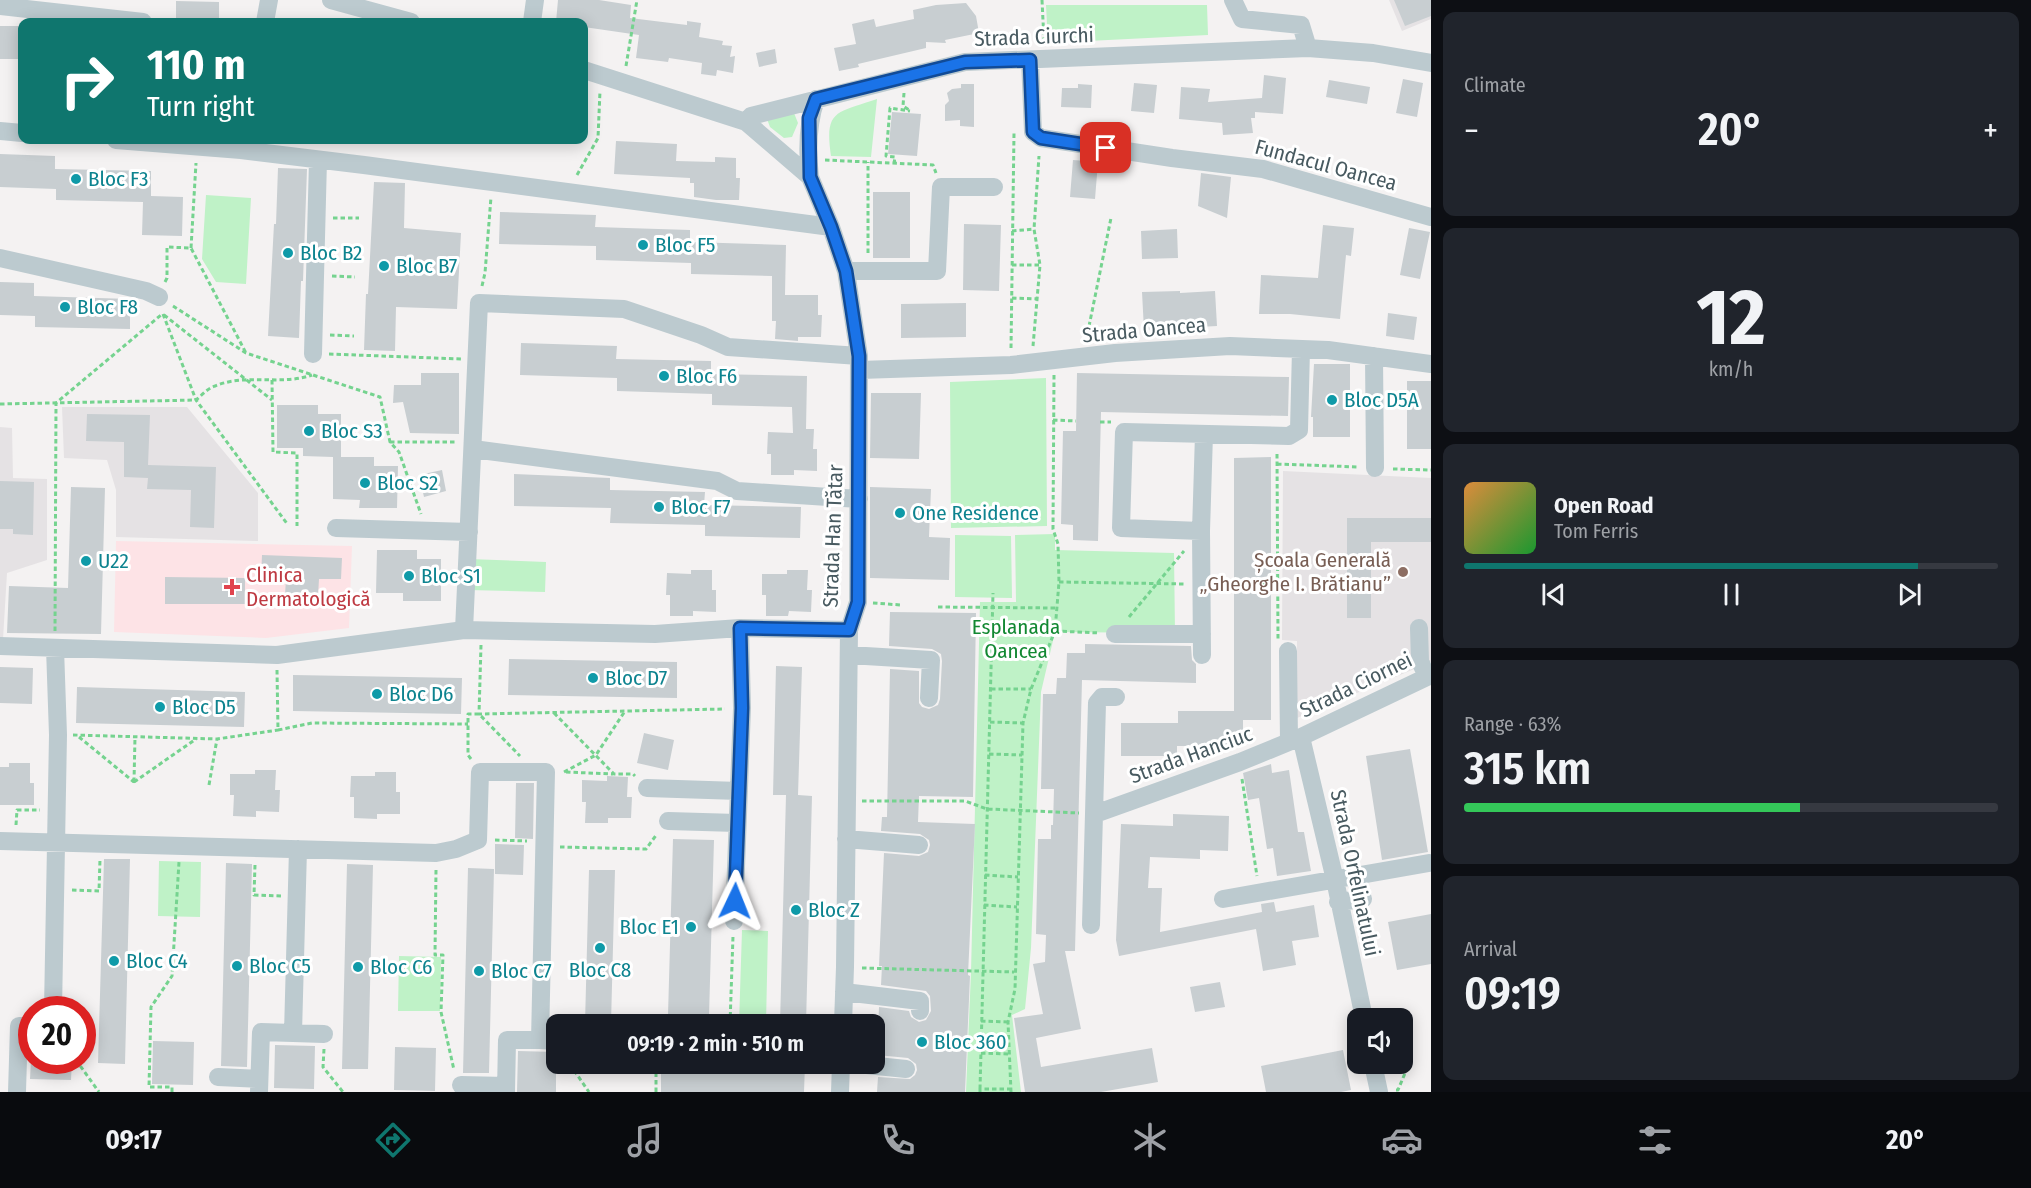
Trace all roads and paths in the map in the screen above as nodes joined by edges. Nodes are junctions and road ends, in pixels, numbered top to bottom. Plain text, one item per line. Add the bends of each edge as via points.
1 (269, 0) edge
2 (330, 0) edge
3 (535, 0) edge
4 (637, 0) edge
5 (1042, 0) edge
6 (1233, 0) edge
7 (349, 3) edge
8 (0, 6) edge
9 (107, 18) edge
10 (266, 18) edge
11 (398, 18) edge
12 (533, 18) edge
13 (1308, 48) junction
14 (1037, 59) junction
15 (1431, 63) edge
16 (588, 71) edge
17 (601, 75) junction
18 (624, 82) junction
19 (816, 99) junction
20 (903, 106) dead end
21 (746, 122) junction
22 (1014, 129) dead end
23 (0, 131) edge
24 (18, 133) edge
25 (162, 144) edge
26 (242, 145) edge
27 (197, 147) junction
28 (318, 160) junction
29 (868, 162) junction
30 (894, 164) junction
31 (809, 168) junction
32 (492, 183) junction
33 (941, 187) junction
34 (994, 187) dead end
35 (567, 192) junction
36 (316, 217) junction
37 (1431, 217) edge
38 (359, 218) dead end
39 (1111, 218) dead end
40 (831, 227) junction
41 (1012, 231) junction
42 (191, 248) junction
43 (0, 258) edge
44 (1012, 265) junction
45 (1040, 265) junction
46 (846, 271) junction
47 (868, 271) junction
48 (485, 273) dead end
49 (315, 276) junction
50 (355, 277) dead end
51 (167, 279) dead end
52 (1012, 298) junction
53 (1038, 298) junction
54 (161, 305) junction
55 (354, 336) dead end
56 (313, 345) junction
57 (1301, 349) junction
58 (246, 353) junction
59 (1374, 356) junction
60 (1083, 357) junction
61 (477, 359) junction
62 (1054, 360) junction
63 (859, 363) junction
64 (1032, 363) junction
65 (1431, 364) edge
66 (1011, 365) junction
67 (312, 375) junction
68 (246, 379) junction
69 (272, 380) junction
70 (196, 400) junction
71 (273, 400) junction
72 (56, 403) junction
73 (0, 404) edge
74 (1053, 420) junction
75 (1076, 421) dead end
76 (1204, 434) junction
77 (1277, 436) junction
78 (390, 442) junction
79 (473, 446) junction
80 (1277, 464) junction
81 (1285, 465) dead end
82 (1375, 468) dead end
83 (859, 499) junction
84 (422, 516) dead end
85 (288, 525) dead end
86 (297, 526) dead end
87 (336, 528) dead end
88 (1201, 531) junction
89 (469, 532) junction
90 (1059, 582) junction
91 (1155, 584) junction
92 (1201, 584) junction
93 (1277, 584) junction
94 (993, 593) dead end
95 (886, 604) dead end
96 (901, 605) dead end
97 (938, 607) dead end
98 (993, 608) junction
99 (1057, 608) junction
100 (740, 628) junction
101 (1419, 628) dead end
102 (849, 630) junction
103 (473, 631) junction
104 (1055, 631) junction
105 (1115, 634) junction
106 (1202, 634) junction
107 (0, 646) edge
108 (55, 648) junction
109 (1288, 651) joint
110 (277, 655) junction
111 (849, 655) junction
112 (1202, 656) dead end
113 (1429, 676) edge
114 (991, 689) junction
115 (1031, 689) junction
116 (1116, 697) dead end
117 (929, 698) dead end
118 (742, 708) junction
119 (625, 711) junction
120 (553, 712) junction
121 (479, 714) junction
122 (990, 722) junction
123 (1023, 723) junction
124 (468, 724) junction
125 (278, 730) junction
126 (58, 735) junction
127 (78, 736) junction
128 (135, 737) junction
129 (196, 738) junction
130 (217, 739) junction
131 (1295, 739) junction
132 (989, 754) junction
133 (468, 755) dead end
134 (596, 755) junction
135 (1022, 755) junction
136 (1240, 762) junction
137 (549, 772) junction
138 (614, 774) junction
139 (134, 783) junction
140 (209, 785) dead end
141 (647, 788) joint
142 (739, 791) junction
143 (846, 801) junction
144 (987, 809) junction
145 (17, 810) dead end
146 (57, 811) junction
147 (1021, 811) junction
148 (1095, 814) junction
149 (668, 821) joint
150 (737, 823) junction
151 (846, 839) junction
152 (478, 840) junction
153 (0, 841) edge
154 (56, 843) junction
155 (100, 844) junction
156 (544, 844) junction
157 (919, 845) dead end
158 (180, 846) junction
159 (298, 849) junction
160 (436, 853) junction
161 (255, 856) dead end
162 (1429, 863) dead end
163 (985, 875) junction
164 (1018, 877) junction
165 (1335, 880) junction
166 (56, 889) junction
167 (1259, 894) junction
168 (297, 896) junction
169 (1223, 899) dead end
170 (1363, 899) dead end
171 (1338, 902) junction
172 (984, 906) junction
173 (1017, 907) junction
174 (734, 921) joint
175 (1091, 925) dead end
176 (845, 967) junction
177 (982, 970) junction
178 (1014, 972) junction
179 (844, 992) junction
180 (53, 996) edge
181 (1362, 1008) edge
182 (920, 1011) dead end
183 (547, 1014) edge
184 (730, 1014) edge
185 (843, 1014) edge
186 (981, 1021) junction
187 (1008, 1022) junction
188 (18, 1030) edge
189 (293, 1033) junction
190 (324, 1034) joint
191 (546, 1041) edge
192 (981, 1053) junction
193 (1009, 1054) junction
194 (885, 1067) edge
195 (9, 1068) edge
196 (906, 1069) dead end
197 (86, 1074) edge
198 (578, 1074) edge
199 (656, 1074) edge
200 (841, 1074) edge
201 (1378, 1074) edge
202 (1405, 1074) edge
203 (218, 1077) dead end
204 (259, 1085) edge
205 (461, 1085) joint
206 (506, 1089) edge
207 (980, 1090) edge
208 (1011, 1091) edge
209 (1386, 1091) edge
210 (17, 1092) edge
211 (99, 1092) edge
212 (172, 1092) edge
213 (343, 1092) edge
214 (590, 1092) edge
215 (656, 1092) edge
216 (840, 1092) edge

1 - 10 street
2 - 7 street
3 - 12 street
4 - 18 path
5 - 14 path
6 - 13 street via 1242,19 1301,25
7 - 11 street
8 - 9 street
13 - 14 street, Strada Ciurchi
13 - 15 street, Strada Ciurchi
14 - 19 street, Strada Ciurchi via 965,62
14 - 37 street, Fundacul Oancea via 1033,132 1041,138 1263,169
16 - 17 street
17 - 18 street
17 - 35 path via 598,138
18 - 21 street
19 - 21 street, Strada Ciurchi via 752,116
19 - 31 street via 809,118
20 - 30 path via 910,111 890,108 886,156 895,157
21 - 31 street, Strada Han Tătar
22 - 41 path
23 - 24 street
25 - 27 street
26 - 27 street
26 - 28 street
27 - 42 path
28 - 32 street
28 - 36 street
29 - 30 path
29 - 31 path
29 - 47 path
30 - 33 path via 933,165
31 - 40 street, Strada Han Tătar
32 - 35 street
32 - 48 path
33 - 34 street
33 - 47 street via 937,271
35 - 40 street
36 - 38 path
36 - 49 street
39 - 60 path
40 - 46 street, Strada Han Tătar
41 - 44 path
41 - 45 path via 1035,229
42 - 51 path via 167,247
42 - 58 path
43 - 54 street via 146,291
44 - 45 path
44 - 52 path
45 - 53 path
46 - 47 street
46 - 63 street, Strada Han Tătar
49 - 50 path
49 - 56 street
52 - 53 path
52 - 66 path
53 - 64 path
54 - 58 path
54 - 68 path
54 - 70 path
54 - 72 path
55 - 56 path
56 - 61 path
57 - 59 street, Strada Oancea
57 - 60 street, Strada Oancea via 1230,346
57 - 77 street via 1299,430 1289,436
58 - 67 path
59 - 65 street, Strada Oancea
59 - 82 street
60 - 62 street, Strada Oancea
61 - 63 street, Strada Oancea via 479,303 624,309 728,347
61 - 79 street
62 - 64 street, Strada Oancea
62 - 74 path
63 - 66 street, Strada Oancea
63 - 83 street, Strada Han Tătar
64 - 66 street, Strada Oancea
67 - 69 path
67 - 78 path via 380,397
68 - 69 path
68 - 70 path via 214,386
68 - 71 path
69 - 71 path
70 - 72 path
70 - 85 path
71 - 86 path via 273,452 297,453
72 - 73 path
72 - 108 path
74 - 75 path
74 - 90 path via 1053,529 1058,544
76 - 77 street
76 - 88 street
76 - 88 street via 1124,432 1121,528
77 - 80 path
78 - 79 path
78 - 84 path via 399,452
79 - 83 street via 717,481 737,491
79 - 89 street
80 - 81 path
80 - 93 path
83 - 102 street, Strada Han Tătar via 858,602
87 - 89 street
88 - 91 path
88 - 92 street
89 - 103 street
90 - 91 path
90 - 99 path
91 - 92 path
91 - 105 path
92 - 93 path
92 - 106 street
93 - 109 path via 1278,642
94 - 98 path
95 - 96 path
97 - 98 path
98 - 99 path
98 - 114 path
99 - 104 path
100 - 102 street
100 - 103 street via 655,634
100 - 118 street
101 - 113 street via 1420,661
102 - 111 street, Strada Han Tătar
103 - 110 street
103 - 121 path
104 - 105 path
104 - 115 path
105 - 106 street
106 - 112 street
107 - 108 street
108 - 110 street
108 - 126 street
109 - 131 street, Strada Orfelinatului
110 - 125 path
111 - 117 street via 931,660
111 - 143 street, Strada Han Tătar
113 - 131 street, Strada Ciornei
114 - 115 path
114 - 122 path
115 - 123 path
116 - 148 street, Strada Hanciuc via 1102,697 1097,703
118 - 119 path
118 - 142 street
119 - 120 path
119 - 134 path
120 - 121 path
120 - 134 path
121 - 124 path via 468,714
121 - 137 path
122 - 123 path
122 - 132 path
123 - 135 path
124 - 125 path via 312,723
124 - 133 path
125 - 130 path
126 - 127 path
126 - 146 street
127 - 128 path
127 - 139 path
128 - 129 path
128 - 139 path
129 - 130 path
129 - 139 path
130 - 140 path
131 - 136 street, Strada Hanciuc
131 - 165 street, Strada Orfelinatului
132 - 135 path
132 - 144 path
134 - 137 path
134 - 138 path
135 - 147 path
136 - 148 street, Strada Hanciuc
136 - 167 path
137 - 138 path
137 - 152 street via 480,772
137 - 156 street
138 - 141 path via 633,774
141 - 142 street
142 - 150 street
143 - 144 path via 965,801
143 - 151 street, Strada Han Tătar
144 - 147 path
144 - 163 path
145 - 146 path
146 - 154 street
147 - 148 path
147 - 164 path
148 - 175 street, Strada Hanciuc
149 - 150 street
149 - 156 path via 646,849
150 - 174 street
151 - 157 street
151 - 176 street, Strada Han Tătar
152 - 156 path
152 - 160 street
153 - 154 street
154 - 155 street
154 - 166 street
155 - 158 street
155 - 166 path via 99,891
156 - 183 street
158 - 159 street
158 - 212 path via 172,976 151,1007 149,1087 172,1088
159 - 160 street
159 - 168 street
160 - 205 path via 435,955 442,956 441,1012 455,1076 461,1076
161 - 168 path via 254,895
162 - 165 street
163 - 164 path
163 - 172 path
164 - 173 path
165 - 167 street
165 - 171 street, Strada Orfelinatului
166 - 180 street
167 - 169 street
168 - 189 street
170 - 171 street
171 - 181 street, Strada Orfelinatului
172 - 173 path
172 - 177 path
173 - 178 path
174 - 184 path
176 - 177 path
176 - 179 street, Strada Han Tătar
177 - 178 path
177 - 186 path
178 - 187 path via 1015,989
179 - 182 street via 920,1001
179 - 185 street, Strada Han Tătar
186 - 187 path
186 - 192 path
187 - 193 path
188 - 195 street
189 - 190 street
189 - 204 street via 261,1032
190 - 213 path via 323,1067
191 - 206 street via 507,1040
192 - 193 path
192 - 207 path
193 - 208 path
194 - 196 street
195 - 210 street
197 - 211 path
198 - 214 path
199 - 215 path
200 - 216 street
201 - 209 street
202 - 209 path via 1398,1090
203 - 204 street
205 - 206 street
207 - 208 path

